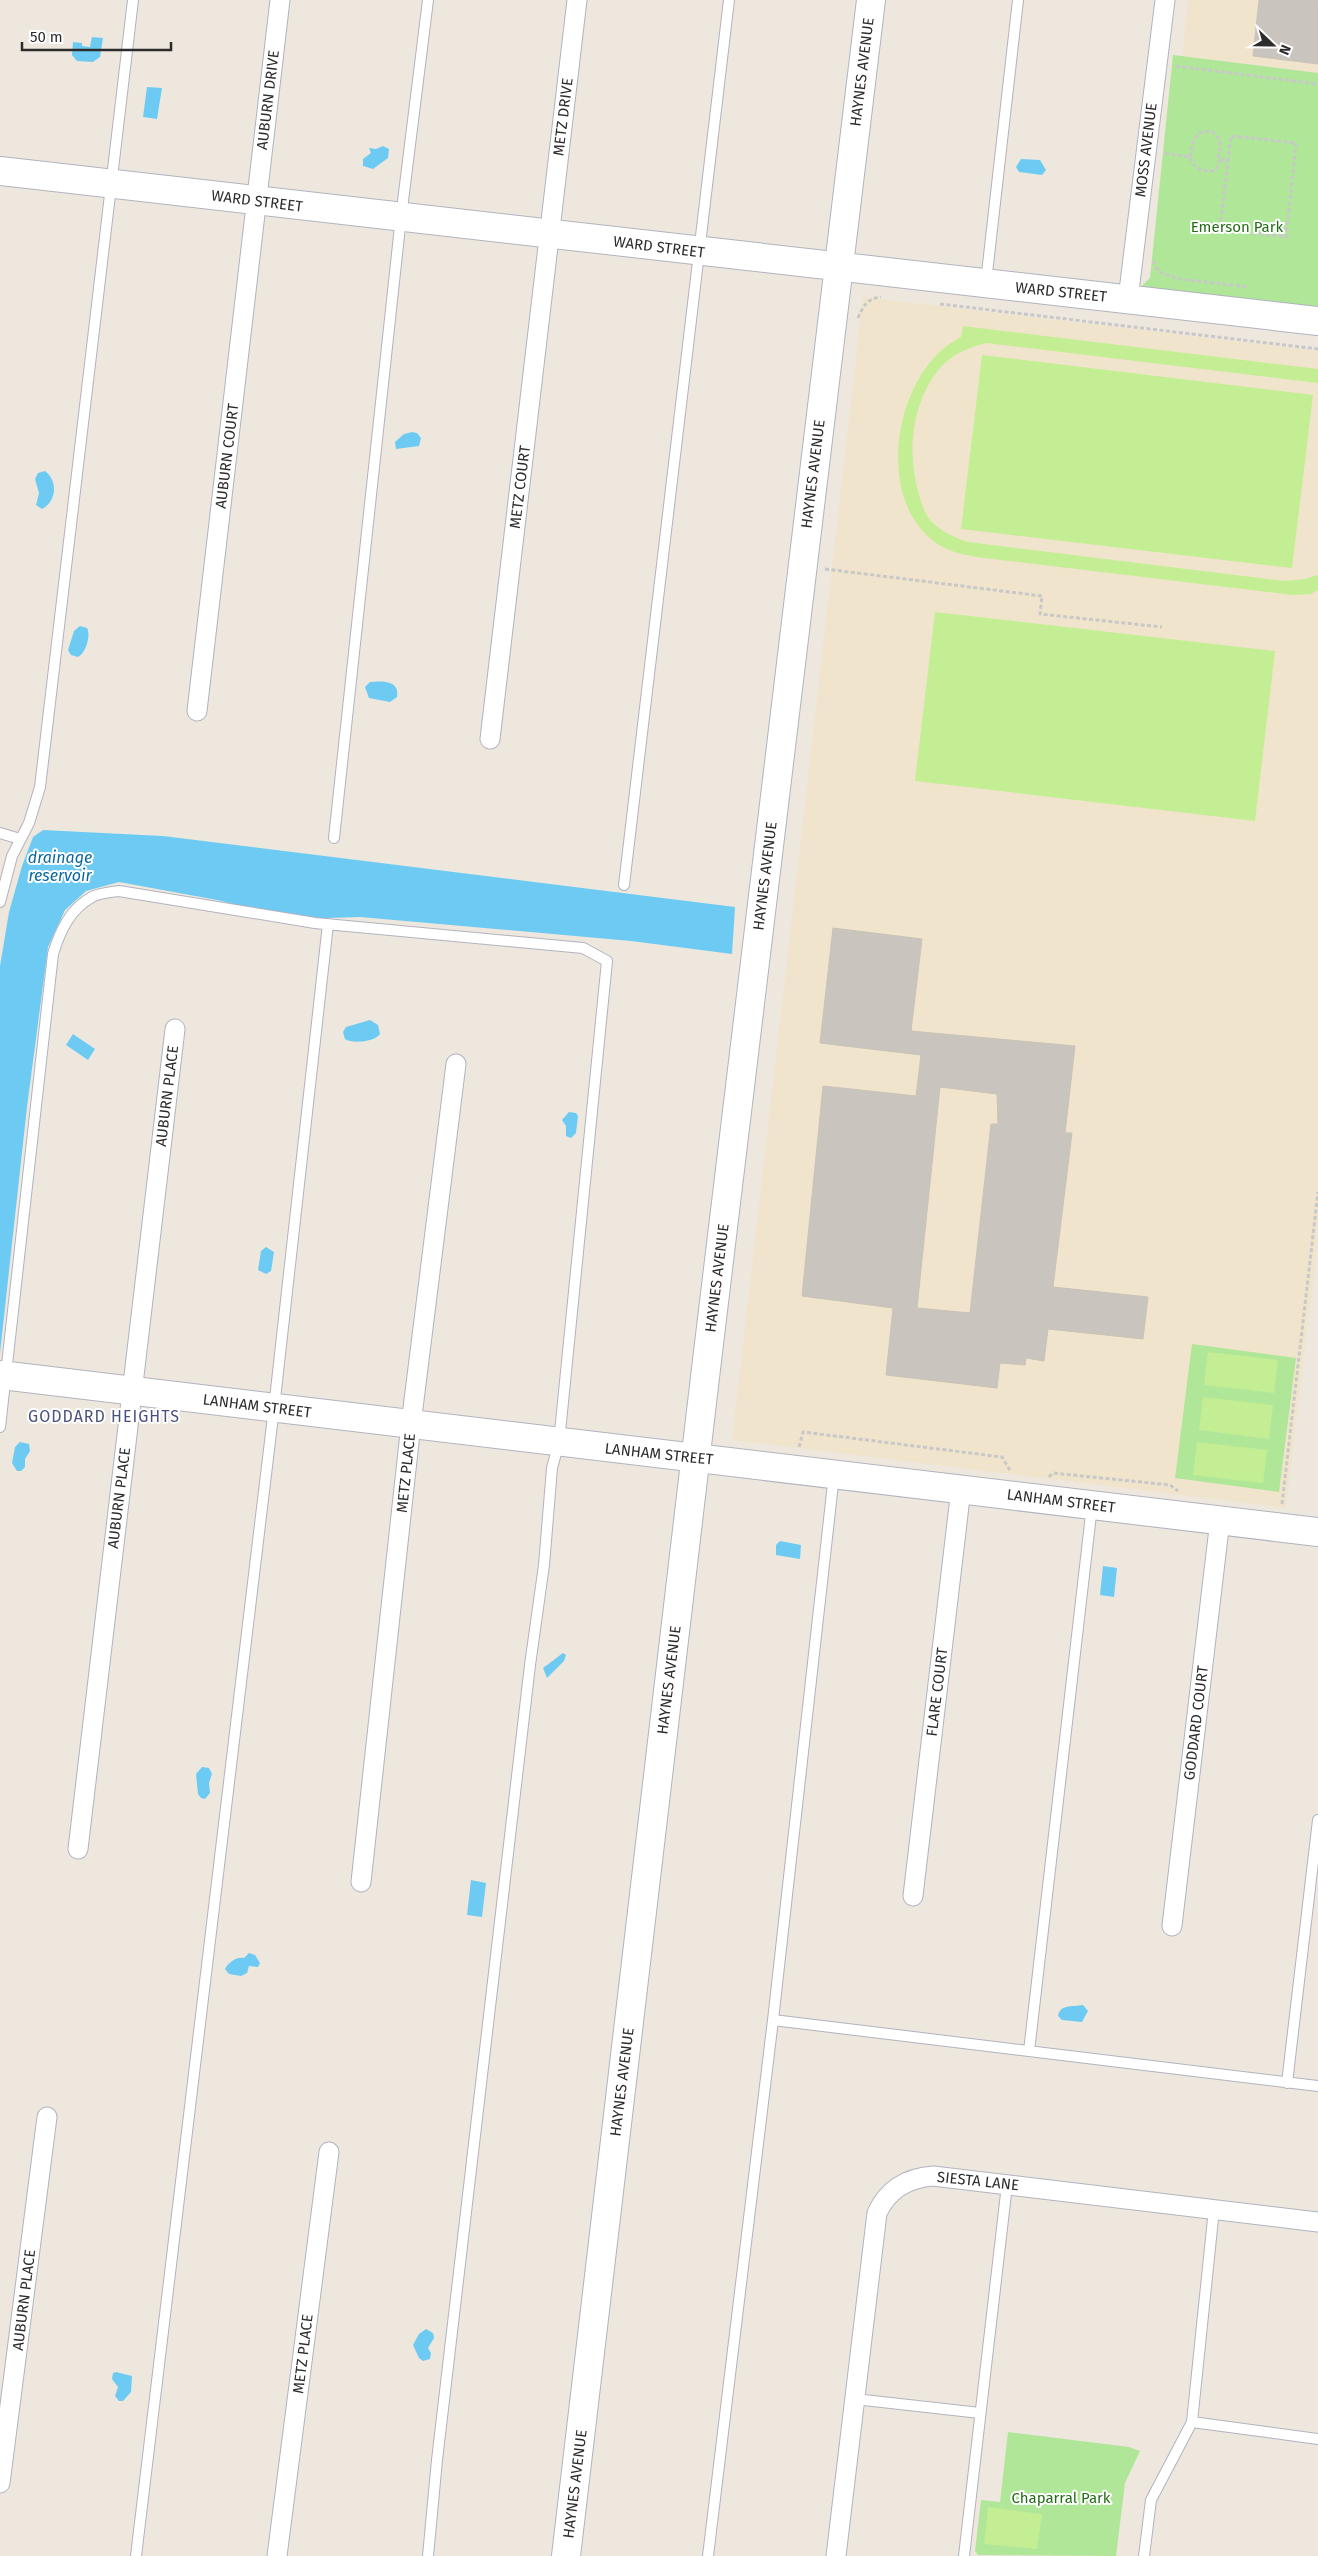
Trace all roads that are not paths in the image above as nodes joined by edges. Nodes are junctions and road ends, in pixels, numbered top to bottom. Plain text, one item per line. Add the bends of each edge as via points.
1 (133, 0) edge
2 (280, 0) edge
3 (428, 0) edge
4 (577, 0) edge
5 (729, 0) edge
6 (871, 0) edge
7 (1018, 0) edge
8 (1165, 0) edge
9 (0, 171) edge
10 (111, 184) junction
11 (257, 201) junction
12 (401, 217) junction
13 (549, 234) junction
14 (700, 251) junction
15 (838, 267) junction
16 (986, 284) junction
17 (1128, 299) junction
18 (1318, 321) edge
19 (197, 711) dead end
20 (490, 739) dead end
21 (0, 833) edge
22 (334, 838) dead end
23 (20, 839) junction
24 (624, 886) dead end
25 (0, 902) edge
26 (328, 924) junction
27 (175, 1029) dead end
28 (456, 1064) dead end
29 (3, 1375) edge
30 (132, 1391) junction
31 (274, 1408) junction
32 (411, 1424) junction
33 (0, 1427) edge
34 (559, 1442) junction
35 (695, 1458) junction
36 (834, 1474) junction
37 (961, 1489) junction
38 (1092, 1504) junction
39 (1220, 1520) junction
40 (1318, 1532) edge
41 (1318, 1820) edge
42 (78, 1849) dead end
43 (361, 1882) dead end
44 (913, 1896) dead end
45 (1172, 1926) dead end
46 (773, 2020) junction
47 (1029, 2051) junction
48 (1287, 2082) junction
49 (1318, 2086) edge
50 (47, 2117) dead end
51 (329, 2152) dead end
52 (1007, 2185) junction
53 (1214, 2209) junction
54 (1318, 2222) edge
55 (855, 2399) junction
56 (980, 2413) junction
57 (1192, 2422) junction
58 (1318, 2439) edge
59 (0, 2483) edge
60 (136, 2556) edge
61 (277, 2556) edge
62 (428, 2556) edge
63 (566, 2556) edge
64 (708, 2556) edge
65 (836, 2556) edge
66 (964, 2556) edge
67 (1144, 2556) edge

1 - 10 lane
2 - 11 street, AUBURN DRIVE
3 - 12 lane
4 - 13 street, METZ DRIVE
5 - 14 lane
6 - 15 street, HAYNES AVENUE
7 - 16 lane
8 - 17 street, MOSS AVENUE
9 - 10 street, WARD STREET
10 - 11 street, WARD STREET
10 - 23 lane via 40,787 29,823
11 - 12 street, WARD STREET
11 - 19 street, AUBURN COURT
12 - 13 street, WARD STREET
12 - 22 lane
13 - 14 street, WARD STREET
13 - 20 street, METZ COURT
14 - 15 street, WARD STREET
14 - 24 lane
15 - 16 street, WARD STREET
15 - 35 street, HAYNES AVENUE
16 - 17 street, WARD STREET
17 - 18 street, WARD STREET
21 - 23 lane
23 - 25 lane
26 - 29 lane via 119,890 93,896 73,912 60,932 53,954
26 - 31 lane
26 - 34 lane via 583,948 607,961
27 - 30 street, AUBURN PLACE
28 - 32 street, METZ PLACE
29 - 30 street, LANHAM STREET
29 - 33 lane
30 - 31 street, LANHAM STREET
30 - 42 street, AUBURN PLACE
31 - 32 street, LANHAM STREET
31 - 60 lane
32 - 34 street, LANHAM STREET
32 - 43 street, METZ PLACE
34 - 35 street, LANHAM STREET
34 - 62 lane via 552,1468 544,1565
35 - 36 street, LANHAM STREET
35 - 63 street, HAYNES AVENUE
36 - 37 street, LANHAM STREET
36 - 46 lane
37 - 38 street, LANHAM STREET
37 - 44 street, FLARE COURT
38 - 39 street, LANHAM STREET
38 - 47 lane
39 - 40 street, LANHAM STREET
39 - 45 street, GODDARD COURT
41 - 48 lane
46 - 47 lane
46 - 64 lane
47 - 48 lane
48 - 49 lane
50 - 59 street, AUBURN PLACE
51 - 61 street, METZ PLACE
52 - 53 street, SIESTA LANE
52 - 55 street, SIESTA LANE via 924,2176 891,2191 882,2203 877,2213
52 - 56 lane
53 - 54 street, SIESTA LANE
53 - 57 lane
55 - 56 lane
55 - 65 street, SIESTA LANE
56 - 66 lane
57 - 58 lane
57 - 67 lane via 1151,2500

